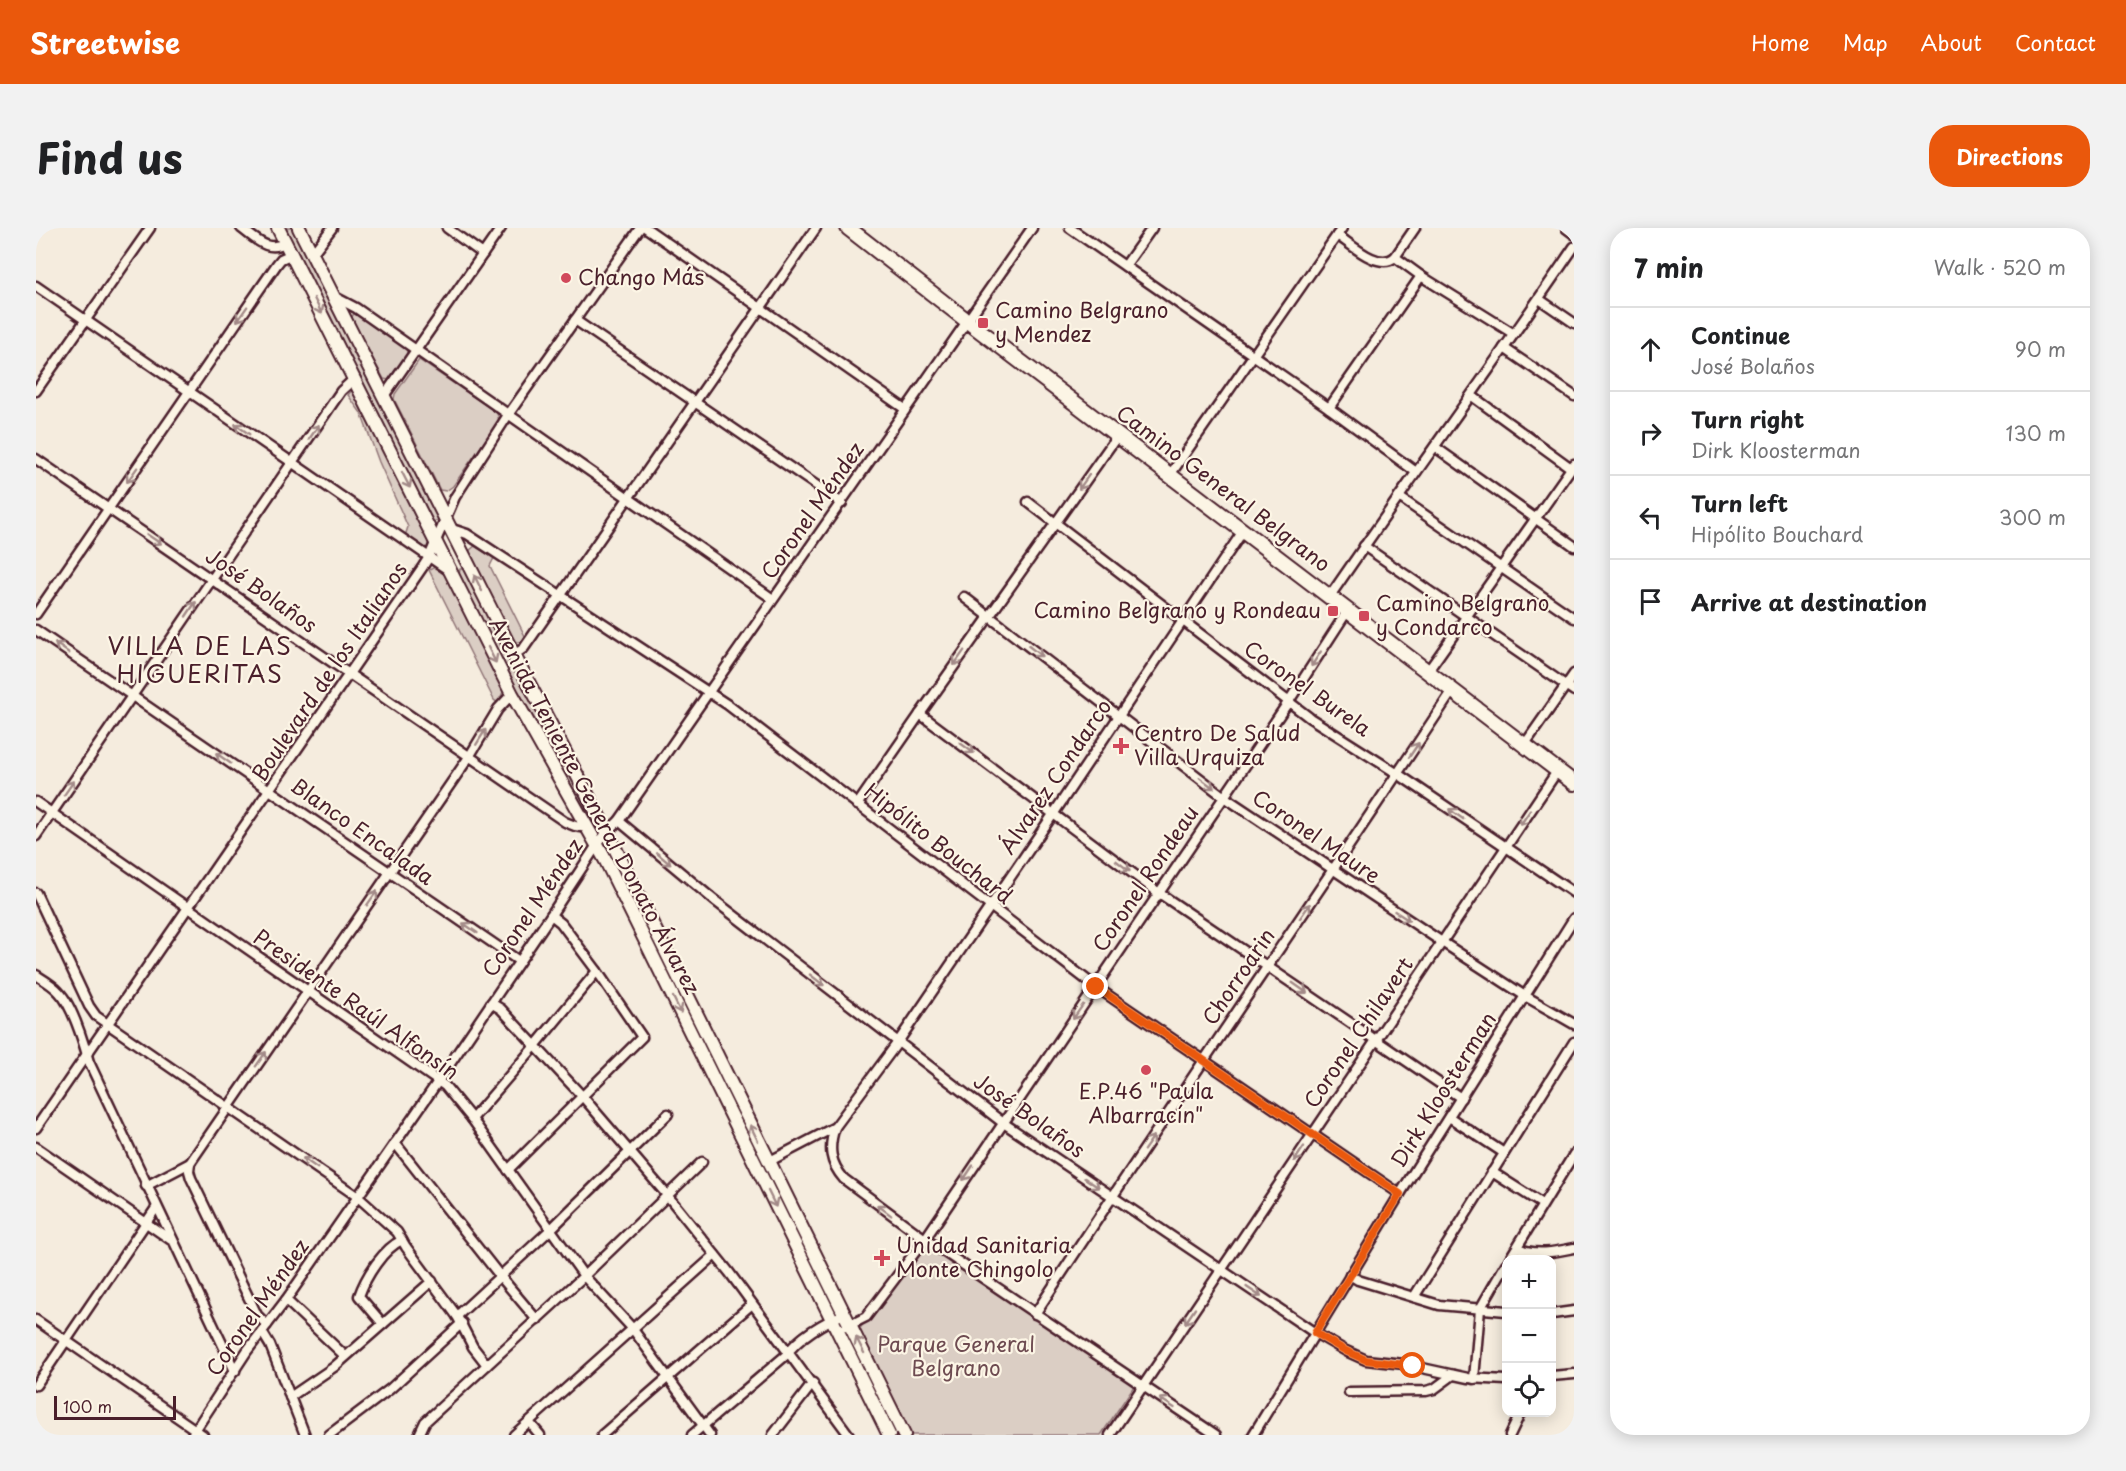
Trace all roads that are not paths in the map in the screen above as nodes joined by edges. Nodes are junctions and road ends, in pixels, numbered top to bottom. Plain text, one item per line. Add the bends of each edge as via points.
1 (150, 228) edge
2 (241, 228) edge
3 (278, 228) edge
4 (299, 228) edge
5 (332, 228) edge
6 (447, 228) edge
7 (501, 228) edge
8 (639, 228) edge
9 (646, 228) edge
10 (816, 228) edge
11 (848, 228) edge
12 (1032, 228) edge
13 (1070, 228) edge
14 (1152, 228) edge
15 (1415, 228) edge
16 (1566, 228) edge
17 (1340, 231) edge
18 (1574, 234) edge
19 (273, 248) junction
20 (1574, 248) edge
21 (286, 252) junction
22 (312, 254) junction
23 (483, 254) junction
24 (1395, 257) junction
25 (1125, 266) junction
26 (1421, 276) junction
27 (36, 286) edge
28 (335, 297) junction
29 (1539, 299) junction
30 (760, 307) junction
31 (85, 320) junction
32 (575, 320) junction
33 (968, 321) junction
34 (1574, 323) edge
35 (1514, 334) junction
36 (1504, 348) junction
37 (416, 350) junction
38 (1253, 356) junction
39 (355, 378) junction
40 (36, 391) edge
41 (189, 392) junction
42 (384, 396) junction
43 (1472, 396) junction
44 (1574, 396) edge
45 (694, 402) junction
46 (1329, 408) junction
47 (905, 409) junction
48 (508, 415) junction
49 (1118, 435) junction
50 (1435, 447) junction
51 (36, 459) edge
52 (293, 464) junction
53 (1573, 466) edge
54 (1416, 472) junction
55 (1170, 475) junction
56 (629, 497) junction
57 (1399, 497) junction
58 (1028, 502) dead end
59 (842, 503) junction
60 (108, 508) junction
61 (445, 517) junction
62 (1536, 519) junction
63 (1055, 524) junction
64 (452, 529) junction
65 (1244, 531) junction
66 (436, 540) junction
67 (1365, 546) junction
68 (1574, 546) edge
69 (429, 557) junction
70 (1501, 569) junction
71 (451, 572) junction
72 (212, 579) junction
73 (561, 595) junction
74 (1330, 596) junction
75 (964, 597) dead end
76 (773, 599) junction
77 (1348, 610) junction
78 (36, 614) edge
79 (989, 616) junction
80 (1467, 618) junction
81 (1574, 618) edge
82 (1183, 622) junction
83 (36, 630) edge
84 (514, 656) junction
85 (1428, 671) junction
86 (349, 674) junction
87 (1574, 674) edge
88 (1566, 686) junction
89 (1453, 690) junction
90 (1574, 691) edge
91 (709, 693) junction
92 (512, 694) junction
93 (133, 696) junction
94 (1288, 701) junction
95 (920, 714) junction
96 (1120, 717) junction
97 (1525, 744) junction
98 (469, 757) junction
99 (1558, 770) junction
100 (1398, 774) junction
101 (1574, 783) edge
102 (270, 790) junction
103 (1223, 796) junction
104 (36, 802) edge
105 (857, 805) junction
106 (51, 813) junction
107 (1054, 813) junction
108 (619, 821) junction
109 (588, 828) junction
110 (607, 832) junction
111 (36, 836) edge
112 (597, 845) junction
113 (1505, 848) junction
114 (1333, 871) junction
115 (389, 873) junction
116 (36, 893) edge
117 (1159, 893) junction
118 (1574, 893) edge
119 (989, 906) junction
120 (189, 909) junction
121 (551, 915) junction
122 (1574, 918) edge
123 (1442, 942) junction
124 (519, 961) junction
125 (1267, 966) junction
126 (597, 971) junction
127 (36, 975) edge
128 (1096, 987) junction
129 (308, 991) junction
130 (1525, 996) junction
131 (491, 1003) junction
132 (108, 1024) junction
133 (1574, 1024) edge
134 (1376, 1040) junction
135 (898, 1042) junction
136 (1574, 1042) edge
137 (535, 1046) junction
138 (87, 1054) junction
139 (1205, 1061) junction
140 (439, 1080) junction
141 (583, 1097) junction
142 (1461, 1098) junction
143 (228, 1107) junction
144 (668, 1114) dead end
145 (1449, 1117) junction
146 (472, 1119) junction
147 (1002, 1122) junction
148 (835, 1127) junction
149 (36, 1128) edge
150 (1312, 1133) junction
151 (395, 1143) junction
152 (36, 1147) edge
153 (630, 1151) junction
154 (1504, 1152) junction
155 (1574, 1154) edge
156 (702, 1162) dead end
157 (768, 1162) junction
158 (189, 1167) junction
159 (508, 1170) junction
160 (1492, 1172) junction
161 (146, 1186) junction
162 (1400, 1194) junction
163 (667, 1195) junction
164 (1112, 1196) junction
165 (358, 1197) junction
166 (1542, 1204) junction
167 (156, 1208) junction
168 (146, 1224) junction
169 (550, 1230) junction
170 (924, 1239) junction
171 (171, 1240) junction
172 (402, 1240) junction
173 (1516, 1248) junction
174 (1574, 1248) edge
175 (715, 1255) junction
176 (1512, 1255) edge
177 (1221, 1270) junction
178 (1502, 1271) edge
179 (1350, 1275) junction
180 (500, 1276) junction
181 (584, 1276) junction
182 (432, 1281) junction
183 (1414, 1297) junction
184 (286, 1300) junction
185 (752, 1304) junction
186 (1480, 1308) junction
187 (1502, 1311) edge
188 (1574, 1311) edge
189 (1556, 1313) edge
190 (1035, 1314) junction
191 (36, 1320) edge
192 (460, 1320) junction
193 (537, 1320) junction
194 (847, 1320) junction
195 (383, 1324) junction
196 (834, 1324) junction
197 (632, 1328) junction
198 (264, 1329) junction
199 (1315, 1333) junction
200 (66, 1341) junction
201 (789, 1351) junction
202 (345, 1356) junction
203 (487, 1365) junction
204 (235, 1371) junction
205 (1574, 1374) edge
206 (1453, 1375) junction
207 (1556, 1376) edge
208 (668, 1379) junction
209 (1474, 1379) junction
210 (1502, 1380) edge
211 (813, 1383) junction
212 (36, 1385) edge
213 (1143, 1387) junction
214 (1349, 1392) dead end
215 (290, 1397) junction
216 (1519, 1417) edge
217 (529, 1422) junction
218 (703, 1426) junction
219 (197, 1433) edge
220 (1255, 1434) edge
221 (305, 1435) edge
222 (328, 1435) edge
223 (419, 1435) edge
224 (514, 1435) edge
225 (540, 1435) edge
226 (602, 1435) edge
227 (692, 1435) edge
228 (710, 1435) edge
229 (773, 1435) edge
230 (849, 1435) edge
231 (890, 1435) edge
232 (904, 1435) edge
233 (1110, 1435) edge
234 (1216, 1435) edge
235 (1510, 1435) edge

1 - 31 street
2 - 19 street
3 - 21 main road, Avenida Teniente General Donato Álvarez
4 - 22 main road, Avenida Teniente General Donato Álvarez
5 - 22 street
6 - 23 street
7 - 23 street
8 - 32 street, Boulevard de los Italianos
9 - 30 street
10 - 30 street
11 - 33 main road, Camino General Belgrano
12 - 33 street, Coronel Méndez
13 - 25 street
14 - 25 street
15 - 24 street
16 - 18 street
17 - 24 street via 1377,261 1387,262
17 - 38 street
19 - 21 street
19 - 21 street
20 - 29 street
21 -> 39 main road, Avenida Teniente General Donato Álvarez
21 -> 41 street
22 - 28 main road, Avenida Teniente General Donato Álvarez
23 - 37 street
24 - 26 street
25 - 38 street
26 - 35 street
26 - 46 street
27 - 31 street
28 - 37 street
28 - 42 main road, Avenida Teniente General Donato Álvarez
29 - 34 street
29 - 35 street
30 - 45 street
30 - 47 street
31 - 40 street
31 - 41 street
32 - 45 street
32 - 48 street, Boulevard de los Italianos
33 - 47 street, Coronel Méndez
33 - 49 main road, Camino General Belgrano
35 - 36 street
36 - 43 street
36 - 44 street
37 - 42 street
37 - 48 street
38 - 46 street
38 - 55 street
52 -> 39 street via 341,391
39 -> 66 main road, Avenida Teniente General Donato Álvarez
52 -> 41 street
41 -> 60 street
42 - 61 main road, Avenida Teniente General Donato Álvarez
43 - 50 street
43 - 53 street
45 - 56 street
45 - 59 street
46 - 54 street
47 - 59 street, Coronel Méndez
48 - 56 street
48 - 61 street, Boulevard de los Italianos
49 - 55 main road, Camino General Belgrano
49 -> 63 street
50 - 54 street
50 - 62 street
51 - 60 street, José Bolaños
52 - 69 street
52 - 72 street
53 - 62 street
54 - 57 street
55 - 65 main road, Camino General Belgrano
56 - 73 street
56 - 76 street
57 - 67 street
57 - 70 street
58 - 63 street, Coronel Burela
59 - 76 street, Coronel Méndez
60 -> 72 street, José Bolaños
60 - 78 street
61 - 64 main road, Avenida Teniente General Donato Álvarez
61 - 66 street, Boulevard de los Italianos
62 - 68 street
62 - 70 street
63 - 79 street
63 - 82 street, Coronel Burela
64 - 73 street, Hipólito Bouchard
84 -> 64 main road, Avenida Teniente General Donato Álvarez
65 - 74 main road, Camino General Belgrano
65 - 82 street, Álvarez Condarco
66 - 69 street, Boulevard de los Italianos
66 - 71 main road, Avenida Teniente General Donato Álvarez
67 - 74 street
67 - 80 street
69 - 71 street
69 - 86 street, Boulevard de los Italianos
70 - 80 street
70 - 81 street
71 -> 92 main road, Avenida Teniente General Donato Álvarez
72 - 86 street, José Bolaños
93 -> 72 street
73 - 84 street via 524,648
73 - 91 street, Hipólito Bouchard
74 - 77 main road, Camino General Belgrano
75 - 79 street, Coronel Maure
76 - 91 street, Coronel Méndez
77 - 85 main road, Camino General Belgrano
77 -> 94 street, Coronel Rondeau
79 -> 95 street
79 -> 96 street, Coronel Maure
80 - 85 street
80 - 88 street
82 - 94 street, Coronel Burela
82 - 96 street, Álvarez Condarco
93 -> 83 street, Blanco Encalada
84 - 110 main road, Avenida Teniente General Donato Álvarez
85 - 89 main road, Camino General Belgrano
86 - 98 street, José Bolaños
86 - 102 street, Boulevard de los Italianos
87 - 88 street
88 - 90 street
88 - 97 street
89 - 97 main road, Camino General Belgrano
100 -> 89 street, Chorroarin
91 - 105 street, Hipólito Bouchard
91 - 108 street, Coronel Méndez
98 -> 92 street via 498,709
92 - 109 main road, Avenida Teniente General Donato Álvarez
102 -> 93 street, Blanco Encalada
106 -> 93 street
94 - 100 street, Coronel Burela
94 - 103 street, Coronel Rondeau
95 - 105 street
95 -> 107 street
96 -> 103 street, Coronel Maure
96 - 107 street, Álvarez Condarco
97 - 99 main road, Camino General Belgrano
98 - 109 street, José Bolaños via 565,822
98 - 115 street
99 - 101 main road, Camino General Belgrano
99 -> 113 street, Coronel Chilavert
113 -> 100 street, Coronel Burela
100 - 114 street, Chorroarin
102 - 115 street, Blanco Encalada
102 - 120 street, Boulevard de los Italianos
103 - 114 street, Coronel Maure
103 - 117 street, Coronel Rondeau
104 - 106 street, Presidente Raúl Alfonsín
105 - 119 street, Hipólito Bouchard
106 - 111 street
106 - 120 street, Presidente Raúl Alfonsín
107 -> 117 street
107 - 119 street, Álvarez Condarco
108 - 110 street, Coronel Méndez
108 -> 135 street, José Bolaños
109 - 112 main road, Avenida Teniente General Donato Álvarez
110 - 112 street, Coronel Méndez
157 -> 110 main road, Avenida Teniente General Donato Álvarez
112 - 121 street, Coronel Méndez
112 -> 196 main road, Avenida Teniente General Donato Álvarez
113 - 118 street, Coronel Burela
113 - 123 street, Coronel Chilavert
114 -> 123 street, Coronel Maure
125 -> 114 street, Chorroarin
124 -> 115 street, Blanco Encalada
129 -> 115 street
116 - 132 street via 89,1006
117 - 125 street
117 - 128 street, Coronel Rondeau
119 - 128 street, Hipólito Bouchard
119 - 135 street, Álvarez Condarco
120 - 129 street, Presidente Raúl Alfonsín
120 - 132 street, Boulevard de los Italianos
121 - 124 street, Coronel Méndez
121 - 126 street
122 - 130 street, Dirk Kloosterman
123 - 130 street, Coronel Maure
123 - 134 street, Coronel Chilavert
124 - 131 street, Coronel Méndez
125 -> 134 street
125 - 139 street, Chorroarin
126 - 137 street
126 - 141 street via 642,1039
127 - 138 street via 63,998
128 - 139 street, Hipólito Bouchard
128 -> 147 street, Coronel Rondeau
129 - 140 street, Presidente Raúl Alfonsín
143 -> 129 street
130 - 133 street, Coronel Maure
130 - 142 street, Dirk Kloosterman
131 - 137 street
131 - 140 street, Coronel Méndez
132 - 138 street, Boulevard de los Italianos
132 - 143 street
134 - 142 street
134 - 150 street, Coronel Chilavert
135 - 147 street, José Bolaños
135 - 148 street, Álvarez Condarco
136 - 154 street
137 - 141 street
137 - 146 street
138 - 149 street, Boulevard de los Italianos
138 - 161 street
139 - 150 street, Hipólito Bouchard
164 -> 139 street, Chorroarin
140 - 146 street, Presidente Raúl Alfonsín
140 - 151 street, Coronel Méndez
141 - 153 street
141 - 159 street
142 - 145 street, Dirk Kloosterman
143 - 158 street
165 -> 143 street
144 - 153 street
145 - 154 street
145 - 162 street, Dirk Kloosterman
146 - 159 street, Presidente Raúl Alfonsín
147 -> 164 street, José Bolaños
147 -> 170 street, Coronel Rondeau
148 - 157 street, Álvarez Condarco
170 -> 148 street via 836,1170 830,1149
150 - 162 street, Hipólito Bouchard
150 -> 177 street, Coronel Chilavert
151 - 165 street, Coronel Méndez
151 - 180 street
152 - 168 street
153 - 163 street
153 - 169 street
154 - 160 street
155 - 166 street
156 - 163 street
157 - 194 main road, Avenida Teniente General Donato Álvarez
158 - 161 street
158 - 198 street
159 - 169 street, Presidente Raúl Alfonsín
160 - 166 street
160 - 183 street
161 - 167 street
162 - 179 street, Dirk Kloosterman
163 - 175 street
163 - 181 street
164 - 177 street, José Bolaños
164 - 190 street, Chorroarin
165 - 172 street via 391,1225
165 - 184 street, Coronel Méndez
166 - 173 street
167 - 168 street
167 - 171 street
168 - 171 street
168 - 200 street
169 - 180 street
169 - 181 street, Presidente Raúl Alfonsín
170 - 190 street
170 - 194 street, Coronel Rondeau via 866,1317
171 - 204 street
172 - 182 street
172 - 195 street via 392,1245 367,1275 359,1296
173 - 174 street via 1549,1253
173 - 176 street
175 - 185 street
175 - 197 street
177 -> 199 street, José Bolaños
177 -> 213 street, Coronel Chilavert
178 - 186 street
179 - 183 street
179 - 199 street, Dirk Kloosterman
180 - 192 street
180 - 193 street
181 - 193 street
181 - 197 street, Presidente Raúl Alfonsín
182 - 192 street
182 - 195 street
183 - 186 street via 1439,1305
184 - 198 street, Coronel Méndez
184 - 202 street
185 - 201 street
185 - 208 street
186 - 187 street
186 - 209 street
188 - 189 street
190 - 213 street
191 - 200 street
192 - 203 street
192 - 222 street via 390,1389
193 - 203 street
194 - 196 street, Coronel Rondeau
232 -> 194 main road, Avenida Teniente General Donato Álvarez
195 - 202 street
196 - 201 street, Coronel Rondeau
196 - 231 main road, Avenida Teniente General Donato Álvarez
197 - 208 street, Presidente Raúl Alfonsín
197 - 217 street
198 - 204 street, Coronel Méndez
198 - 215 street
199 - 206 street, José Bolaños via 1366,1360
199 - 220 street, Dirk Kloosterman
200 - 212 street
200 - 219 street
201 - 211 street
201 - 218 street, Coronel Rondeau
202 - 215 street
203 - 223 street via 425,1422
204 - 219 street, Coronel Méndez
205 - 207 street
206 - 209 street, José Bolaños
206 - 214 street via 1426,1391
208 - 218 street, Presidente Raúl Alfonsín
208 - 226 street
209 - 210 street, José Bolaños
211 - 229 street
211 - 230 street
213 - 233 street, Coronel Chilavert
234 -> 213 street
215 - 221 street
216 - 235 street
217 - 224 street
217 - 225 street
218 - 227 street, Coronel Rondeau
218 - 228 street, Presidente Raúl Alfonsín

